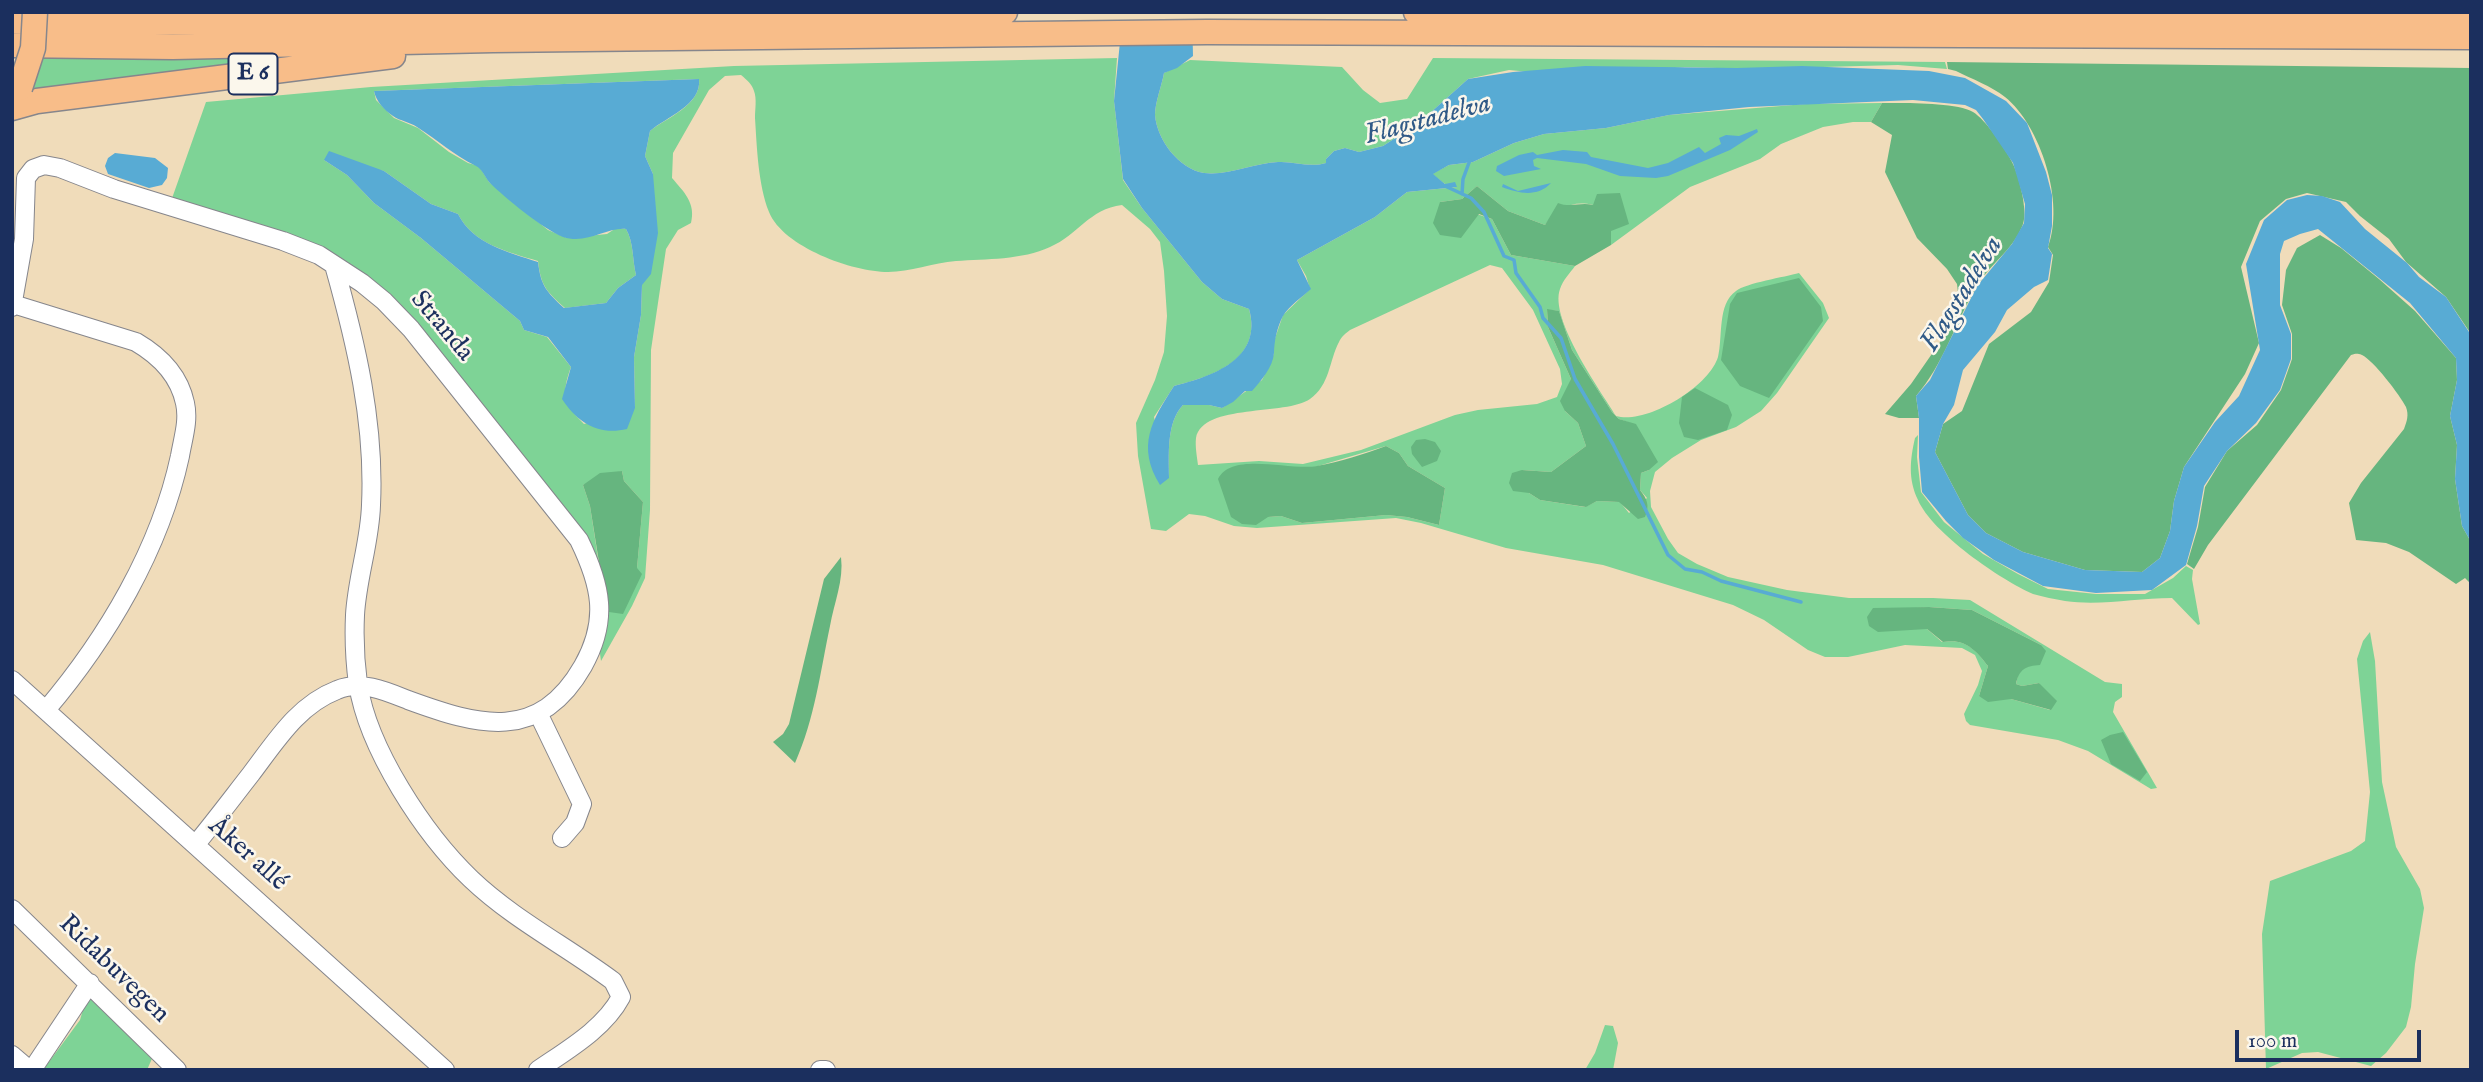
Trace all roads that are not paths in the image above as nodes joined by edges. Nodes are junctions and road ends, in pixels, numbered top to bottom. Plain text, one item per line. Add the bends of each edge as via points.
1 (36, 12) edge
2 (469, 12) edge
3 (1005, 12) edge
4 (1416, 12) edge
5 (2471, 17) edge
6 (12, 21) edge
7 (494, 29) junction
8 (2471, 37) edge
9 (12, 45) edge
10 (15, 100) edge
11 (334, 265) junction
12 (13, 306) edge
13 (12, 680) edge
14 (358, 684) junction
15 (46, 710) junction
16 (539, 715) junction
17 (562, 838) dead end
18 (195, 844) junction
19 (12, 909) edge
20 (90, 983) junction
21 (12, 1055) edge
22 (177, 1070) edge
23 (445, 1070) edge
24 (537, 1070) edge
25 (820, 1070) edge
26 (826, 1070) edge

1 - 10 highway, bridge via 33,48
2 - 7 highway, E 6
3 - 7 highway, E 6
4 - 5 highway
6 - 7 highway, E 6
7 - 8 highway, E 6
7 - 9 highway, E 6 via 173,47
7 - 10 highway, E 6 via 461,48 37,101
11 - 12 street, Stranda via 283,241 52,165 38,166 26,178 24,239
11 - 14 street via 358,354 370,448 372,504 355,618
11 - 16 street, Stranda via 384,301 411,329 579,540 589,560 601,613 589,656 565,692
12 - 15 street via 150,350 176,379 187,422 177,471 153,538 97,644
13 - 15 street, Åker allé
14 - 16 street via 463,718 509,721
14 - 18 street via 322,697 295,717
14 - 24 street via 380,751 427,828 470,878 613,981 621,997 591,1031
15 - 18 street, Åker allé
16 - 17 street via 582,804 575,824
18 - 23 street, Åker allé
19 - 20 street, Ridabuvegen
20 - 21 street via 34,1067 26,1067
20 - 22 street, Ridabuvegen
25 - 26 street

